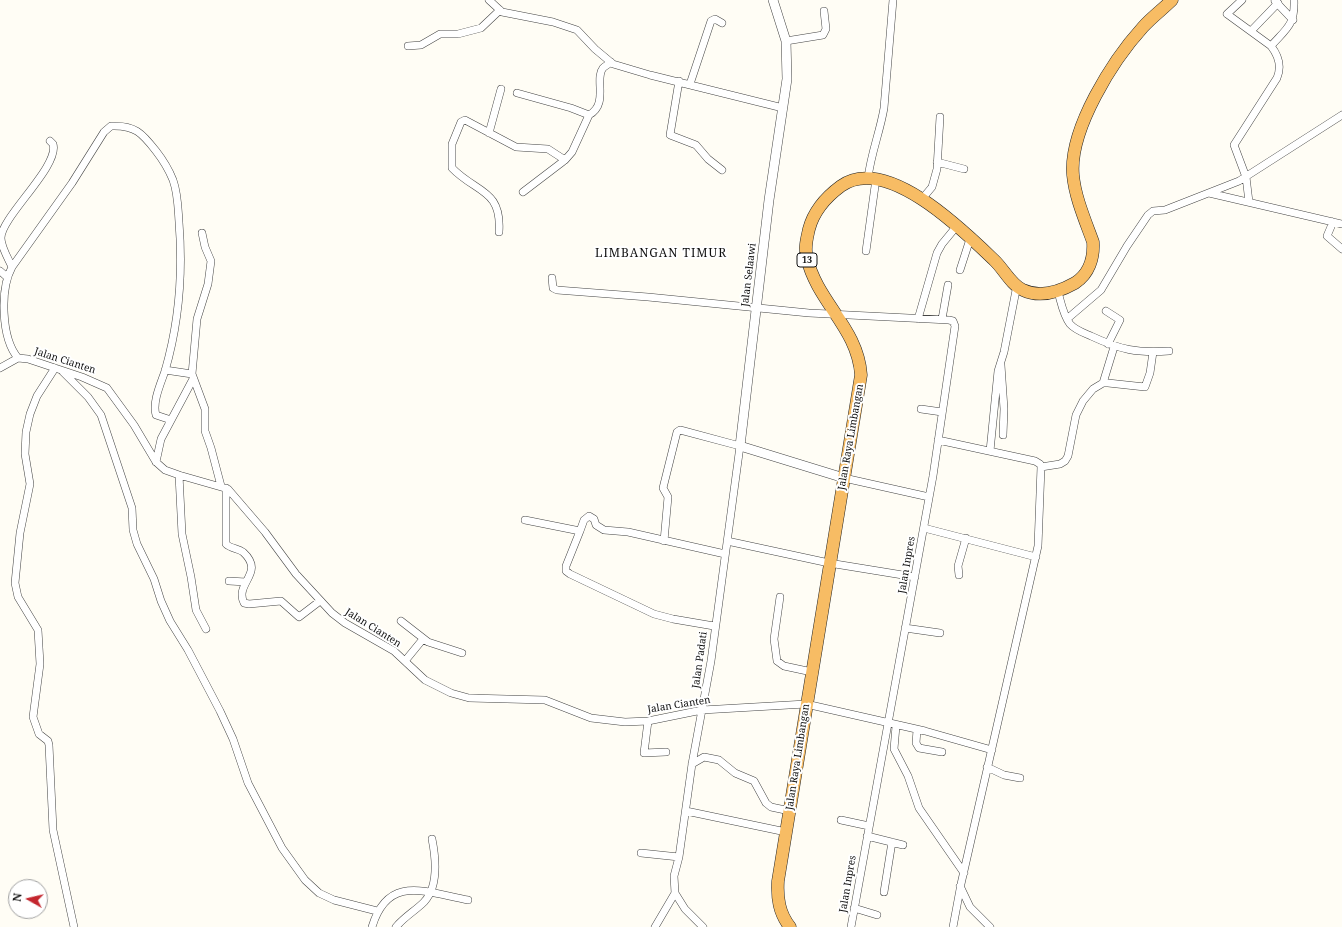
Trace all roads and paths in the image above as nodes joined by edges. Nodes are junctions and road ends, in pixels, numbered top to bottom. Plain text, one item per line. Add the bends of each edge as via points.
1 (489, 0) edge
2 (773, 0) edge
3 (893, 0) edge
4 (1172, 0) edge
5 (1242, 0) edge
6 (1294, 0) edge
7 (1276, 2) edge
8 (500, 10) junction
9 (824, 11) dead end
10 (1293, 20) junction
11 (722, 24) dead end
12 (1251, 31) junction
13 (786, 42) junction
14 (408, 46) dead end
15 (1271, 46) junction
16 (611, 62) junction
17 (679, 81) junction
18 (690, 84) junction
19 (501, 89) dead end
20 (517, 93) dead end
21 (783, 108) junction
22 (1342, 115) edge
23 (589, 116) junction
24 (940, 117) dead end
25 (489, 133) junction
26 (50, 141) dead end
27 (565, 160) junction
28 (937, 162) junction
29 (964, 169) dead end
30 (722, 170) dead end
31 (1246, 177) junction
32 (872, 178) junction
33 (523, 192) dead end
34 (1209, 193) junction
35 (922, 199) junction
36 (1249, 202) junction
37 (1333, 222) junction
38 (1342, 224) edge
39 (956, 227) junction
40 (499, 232) dead end
41 (202, 233) dead end
42 (970, 239) junction
43 (1342, 249) edge
44 (866, 251) dead end
45 (12, 267) junction
46 (0, 270) edge
47 (960, 270) dead end
48 (7, 277) junction
49 (552, 278) dead end
50 (948, 285) dead end
51 (1017, 285) junction
52 (1058, 292) junction
53 (756, 307) junction
54 (1106, 310) dead end
55 (837, 315) junction
56 (918, 319) junction
57 (942, 319) junction
58 (1067, 319) junction
59 (1111, 346) junction
60 (1169, 351) dead end
61 (1153, 352) junction
62 (18, 358) junction
63 (1001, 362) junction
64 (8, 363) junction
65 (0, 368) edge
66 (58, 369) junction
67 (165, 370) junction
68 (0, 372) edge
69 (192, 376) junction
70 (1103, 383) junction
71 (921, 408) dead end
72 (942, 412) junction
73 (170, 420) junction
74 (1003, 435) dead end
75 (938, 440) junction
76 (740, 446) junction
77 (990, 451) junction
78 (156, 462) junction
79 (1041, 467) junction
80 (179, 475) junction
81 (844, 478) junction
82 (223, 487) junction
83 (929, 497) junction
84 (525, 520) dead end
85 (924, 528) junction
86 (580, 531) junction
87 (966, 538) junction
88 (664, 541) junction
89 (727, 541) junction
90 (725, 554) junction
91 (1036, 556) junction
92 (829, 563) junction
93 (959, 575) dead end
94 (915, 577) junction
95 (229, 581) dead end
96 (246, 582) junction
97 (780, 596) dead end
98 (320, 601) junction
99 (401, 621) dead end
100 (714, 626) junction
101 (905, 628) junction
102 (206, 629) dead end
103 (940, 633) dead end
104 (424, 639) junction
105 (462, 654) dead end
106 (405, 661) junction
107 (812, 672) junction
108 (806, 704) junction
109 (702, 710) junction
110 (648, 721) junction
111 (888, 724) junction
112 (896, 726) junction
113 (917, 730) junction
114 (992, 750) junction
115 (666, 752) dead end
116 (942, 752) dead end
117 (692, 764) junction
118 (987, 768) junction
119 (1020, 778) dead end
120 (686, 811) junction
121 (790, 811) junction
122 (841, 820) dead end
123 (869, 826) junction
124 (786, 832) junction
125 (867, 836) junction
126 (432, 839) dead end
127 (892, 842) junction
128 (903, 845) dead end
129 (641, 853) dead end
130 (679, 857) junction
131 (964, 874) junction
132 (961, 885) junction
133 (884, 892) dead end
134 (430, 893) junction
135 (675, 893) junction
136 (468, 900) dead end
137 (854, 908) junction
138 (377, 911) junction
139 (877, 915) dead end
140 (74, 927) edge
141 (372, 927) edge
142 (396, 927) edge
143 (655, 927) edge
144 (703, 927) edge
145 (790, 927) edge
146 (851, 927) edge
147 (953, 927) edge
148 (990, 927) edge

1 - 8 street
2 - 13 street, Jalan Selaawi
3 - 32 street via 882,124 870,158
4 - 52 highway, Jalan Raya Limbangan / 13 via 1144,26 1121,54 1104,81 1080,130 1074,151 1074,185 1093,242 1093,257 1079,281
5 - 12 street via 1227,14
6 - 10 street
7 - 10 street
7 - 12 street
8 - 14 street via 481,28 463,33 440,34 421,44
8 - 16 street via 577,30
9 - 13 street via 826,29 823,35
10 - 15 street
11 - 18 street via 715,19 711,21
12 - 15 street
13 - 21 street, Jalan Selaawi via 788,64
15 - 31 street via 1278,60 1278,75 1234,144
16 - 17 street via 650,75
16 - 23 street via 603,68 601,94 595,110
17 - 18 street
17 - 30 street via 670,135 696,145
18 - 21 street
19 - 25 street
20 - 23 street via 565,106
21 - 53 street, Jalan Selaawi
22 - 31 street
23 - 27 street via 572,152
24 - 28 street
25 - 27 street via 520,148 548,149
25 - 40 street via 465,120 461,122 452,144 451,165 494,202 500,215
26 - 45 street via 53,144 53,152 36,183 2,232 3,244
27 - 33 street
28 - 29 street
28 - 35 street via 932,188
31 - 34 street
31 - 36 street
32 - 35 highway, Jalan Raya Limbangan / 13 via 899,185
32 - 44 street
32 - 55 highway, Jalan Raya Limbangan / 13 via 846,182 832,192 815,212 807,238 807,258 811,269 823,295
34 - 36 street
34 - 58 street via 1165,210 1153,211 1148,215 1101,290
35 - 39 highway, Jalan Raya Limbangan / 13
36 - 37 street
37 - 38 street
37 - 43 street via 1327,236
39 - 42 highway, Jalan Raya Limbangan / 13
39 - 56 street via 939,247
41 - 69 street via 212,261 197,319
42 - 47 street
42 - 51 highway, Jalan Raya Limbangan / 13
45 - 48 street
45 - 67 street via 72,183 104,132 111,126 119,126 141,132 168,169 178,202 181,279
46 - 48 street
48 - 62 street via 5,295 8,338
49 - 53 street via 553,288 557,290
50 - 57 street
51 - 52 highway, Jalan Raya Limbangan / 13 via 1033,293
51 - 63 street
52 - 58 street
53 - 55 street
53 - 76 street, Jalan Selaawi
54 - 59 street via 1120,320
55 - 56 street
55 - 81 highway, Jalan Raya Limbangan / 13 via 857,349 861,375
56 - 57 street
57 - 72 street, Jalan Inpres via 953,321 955,326
58 - 59 street via 1074,328
59 - 61 street via 1130,351
59 - 70 street
60 - 61 street
61 - 70 street via 1146,387
62 - 64 street
62 - 66 street, Jalan Cianten
63 - 74 street
63 - 77 street via 994,394
64 - 65 street
64 - 68 street
66 - 78 street, Jalan Cianten via 107,388 134,425
66 - 138 street via 88,397 101,415 132,508 133,530 137,544 154,578 170,622 220,711 248,783 282,848 319,893 334,900
66 - 140 street via 37,396 26,432 25,454 30,484 20,533 15,588 22,605 35,623 40,639 40,664 33,717 39,734 49,745 53,830
67 - 69 street
67 - 73 street via 155,413
69 - 73 street
69 - 82 street via 203,403 205,430
70 - 79 street via 1093,389 1076,415 1065,461
71 - 72 street
72 - 75 street, Jalan Inpres
73 - 78 street via 159,445
75 - 77 street
75 - 83 street, Jalan Inpres
76 - 81 street
76 - 88 street via 680,430 676,435 663,488 668,497
76 - 89 street, Jalan Padati
77 - 79 street via 1035,461
78 - 80 street, Jalan Cianten via 165,470
79 - 91 street via 1040,532
80 - 82 street, Jalan Cianten
80 - 102 street via 182,534 196,610
81 - 83 street
81 - 92 highway, Jalan Raya Limbangan / 13
82 - 96 street via 227,512 225,541 230,548 243,552 250,563 251,576
82 - 98 street, Jalan Cianten via 233,494
83 - 85 street, Jalan Inpres
84 - 86 street
85 - 87 street
85 - 94 street, Jalan Inpres
86 - 88 street via 584,520 589,516 604,530 628,532
86 - 100 street via 566,566 566,571 570,574 663,617
87 - 91 street
87 - 93 street via 958,566
88 - 90 street
89 - 90 street, Jalan Padati
89 - 92 street
90 - 100 street, Jalan Padati
91 - 114 street
92 - 94 street
92 - 107 highway, Jalan Raya Limbangan / 13
94 - 101 street, Jalan Inpres
95 - 96 street
96 - 98 street via 242,597 247,604 281,601 299,617
97 - 107 street via 774,640 777,661 784,666
98 - 106 street, Jalan Cianten via 345,623 394,651
99 - 104 street
100 - 109 street, Jalan Padati
101 - 103 street
101 - 111 street, Jalan Inpres
104 - 105 street
104 - 106 street
106 - 110 street, Jalan Cianten via 425,680 460,696 545,700 603,721
107 - 108 highway, Jalan Raya Limbangan / 13
108 - 109 street, Jalan Cianten
108 - 111 street, Jalan Cianten
108 - 121 highway, Jalan Raya Limbangan / 13
109 - 110 street, Jalan Cianten
109 - 117 street, Jalan Padati
110 - 115 street via 644,753
111 - 112 street, Jalan Cianten
111 - 123 street, Jalan Inpres
112 - 113 street, Jalan Cianten
112 - 131 street via 894,749 920,808
113 - 114 street, Jalan Cianten
113 - 116 street via 916,743 919,748
114 - 118 street
117 - 120 street, Jalan Padati
117 - 121 street via 704,758 719,760 754,781 771,807
118 - 119 street
118 - 131 street
120 - 124 street
120 - 130 street, Jalan Padati
121 - 124 highway, Jalan Raya Limbangan / 13
122 - 123 street
123 - 125 street, Jalan Inpres
124 - 145 highway, Jalan Raya Limbangan / 13 via 778,891 781,912
125 - 127 street
125 - 137 street, Jalan Inpres
126 - 134 street via 436,868
127 - 128 street
127 - 133 street
129 - 130 street
130 - 135 street, Jalan Padati via 674,876
131 - 132 street
132 - 147 street
132 - 148 street via 970,907
134 - 136 street
134 - 138 street via 408,891 394,894 381,904
134 - 142 street via 424,902
135 - 143 street
135 - 144 street via 685,909
137 - 139 street
137 - 146 street, Jalan Inpres
138 - 141 street

